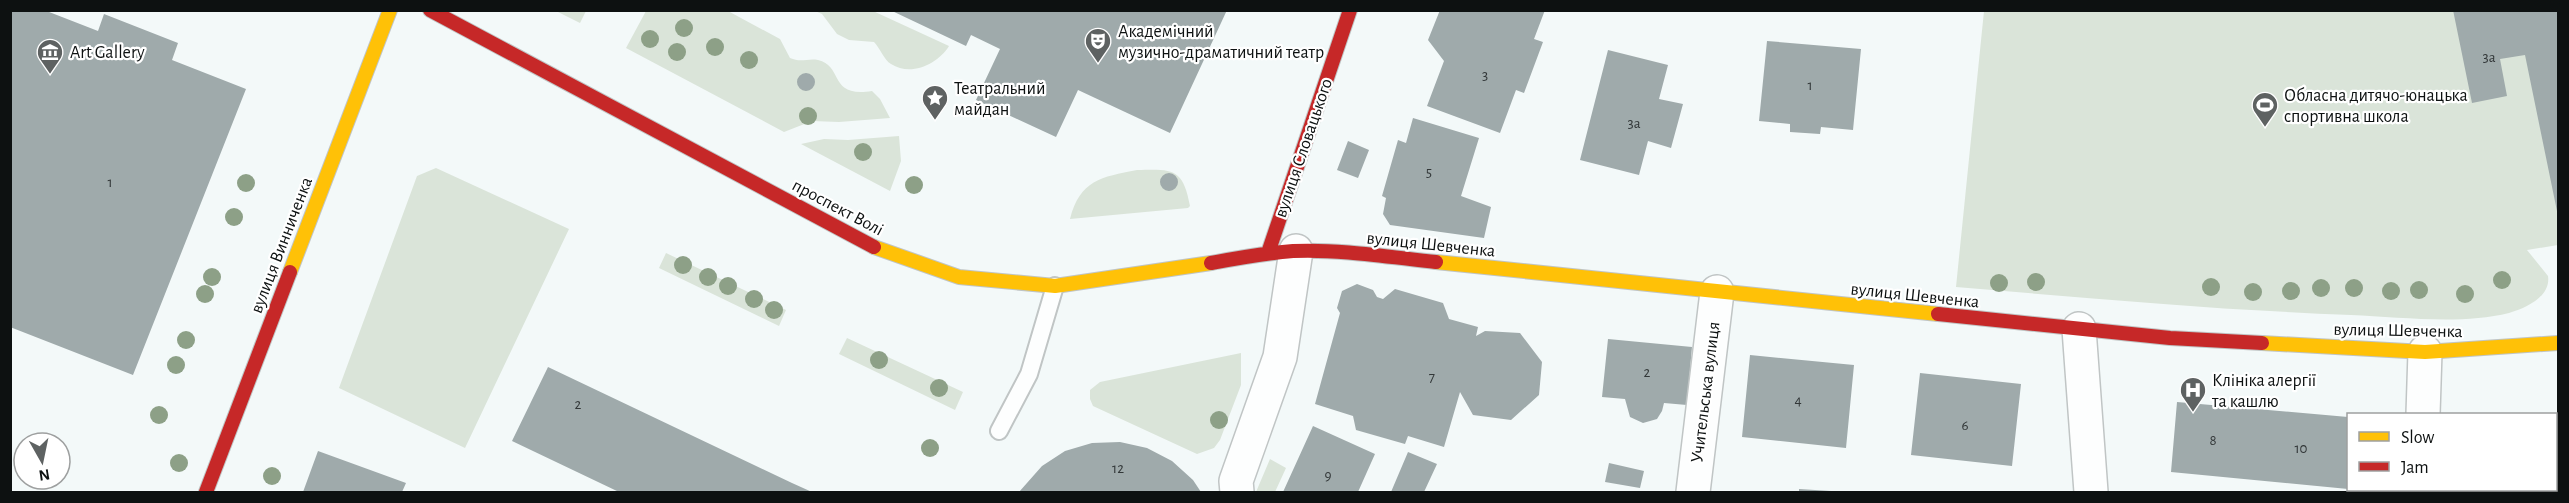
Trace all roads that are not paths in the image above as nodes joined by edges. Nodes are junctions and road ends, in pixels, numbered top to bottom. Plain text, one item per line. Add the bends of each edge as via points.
1 (390, 10) edge
2 (430, 10) edge
3 (1350, 10) edge
4 (1282, 252) junction
5 (1055, 286) junction
6 (1717, 292) junction
7 (2079, 329) junction
8 (2559, 343) edge
9 (2426, 352) junction
10 (2422, 413) edge
11 (999, 431) dead end
12 (206, 492) edge
13 (1237, 492) edge
14 (1693, 492) edge
15 (2091, 492) edge

1 - 12 main road, вулиця Винниченка
2 - 5 main road, проспект Волі via 879,249 959,277
3 - 4 main road, вулиця Словацького via 1304,141
4 - 5 main road, проспект Волі
4 - 6 main road, вулиця Шевченка via 1357,254
4 - 13 street, вулиця Словацького via 1280,357 1236,481
5 - 11 lane via 1029,374
6 - 7 main road, вулиця Шевченка
6 - 14 street, Учительська вулиця
7 - 9 main road, вулиця Шевченка
7 - 15 street
8 - 9 main road, вулиця Шевченка
9 - 10 street

